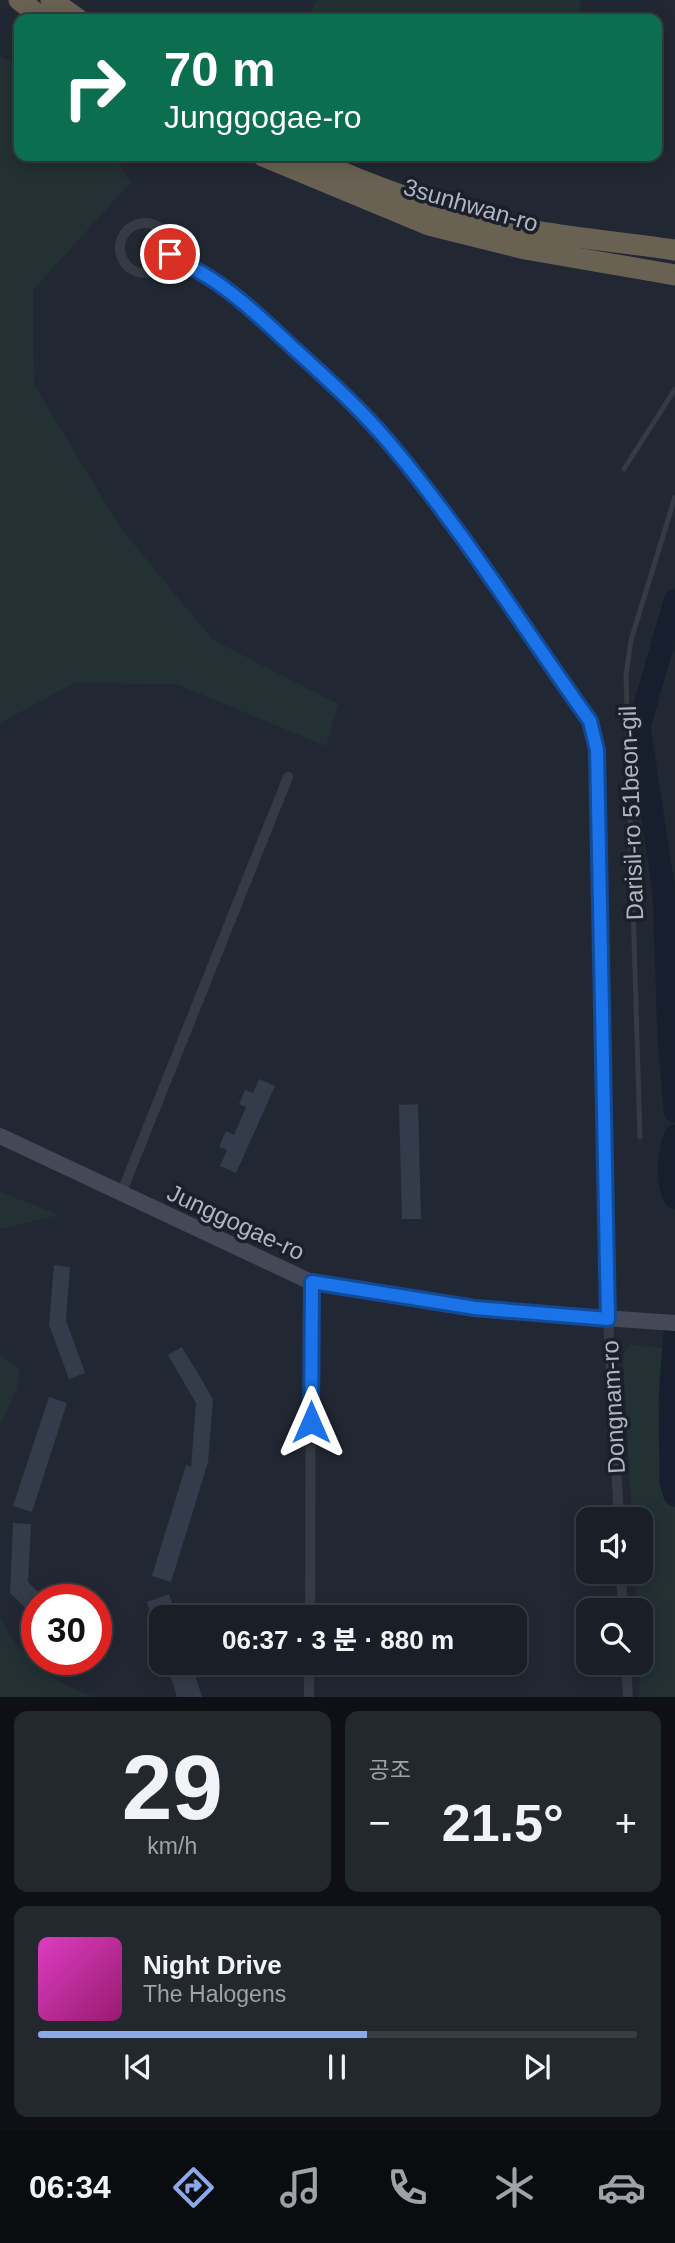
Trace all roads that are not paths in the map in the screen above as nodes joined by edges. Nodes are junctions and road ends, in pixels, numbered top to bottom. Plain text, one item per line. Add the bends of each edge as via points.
1 (19, 0) edge
2 (51, 0) edge
3 (37, 14) edge
4 (71, 14) edge
5 (274, 161) edge
6 (318, 161) edge
7 (675, 250) edge
8 (168, 257) junction
9 (675, 275) edge
10 (675, 389) edge
11 (624, 469) dead end
12 (675, 497) edge
13 (288, 776) dead end
14 (0, 1136) edge
15 (640, 1137) dead end
16 (121, 1194) junction
17 (312, 1282) junction
18 (608, 1319) junction
19 (675, 1323) edge
20 (618, 1507) edge
21 (310, 1605) edge
22 (309, 1675) edge
23 (627, 1675) edge
24 (309, 1697) edge
25 (628, 1697) edge

1 - 3 highway
2 - 4 highway
5 - 9 highway, 3sunhwan-ro via 429,225 525,249
6 - 7 highway, 3sunhwan-ro via 390,192 482,218 535,231
8 - 8 street via 171,245 156,224 140,222 122,237 120,253 135,271 152,272
8 - 18 street, Dongnam-ro via 251,309 389,443 483,565 590,721 597,750
10 - 11 lane
12 - 15 lane, Darisil-ro 51beon-gil via 631,640 626,675
13 - 16 street
14 - 16 street, Junggogae-ro
16 - 17 street, Junggogae-ro
17 - 18 street, Junggogae-ro via 475,1308
17 - 21 street
18 - 19 street, Junggogae-ro
18 - 20 street, Dongnam-ro
22 - 24 street
23 - 25 street

